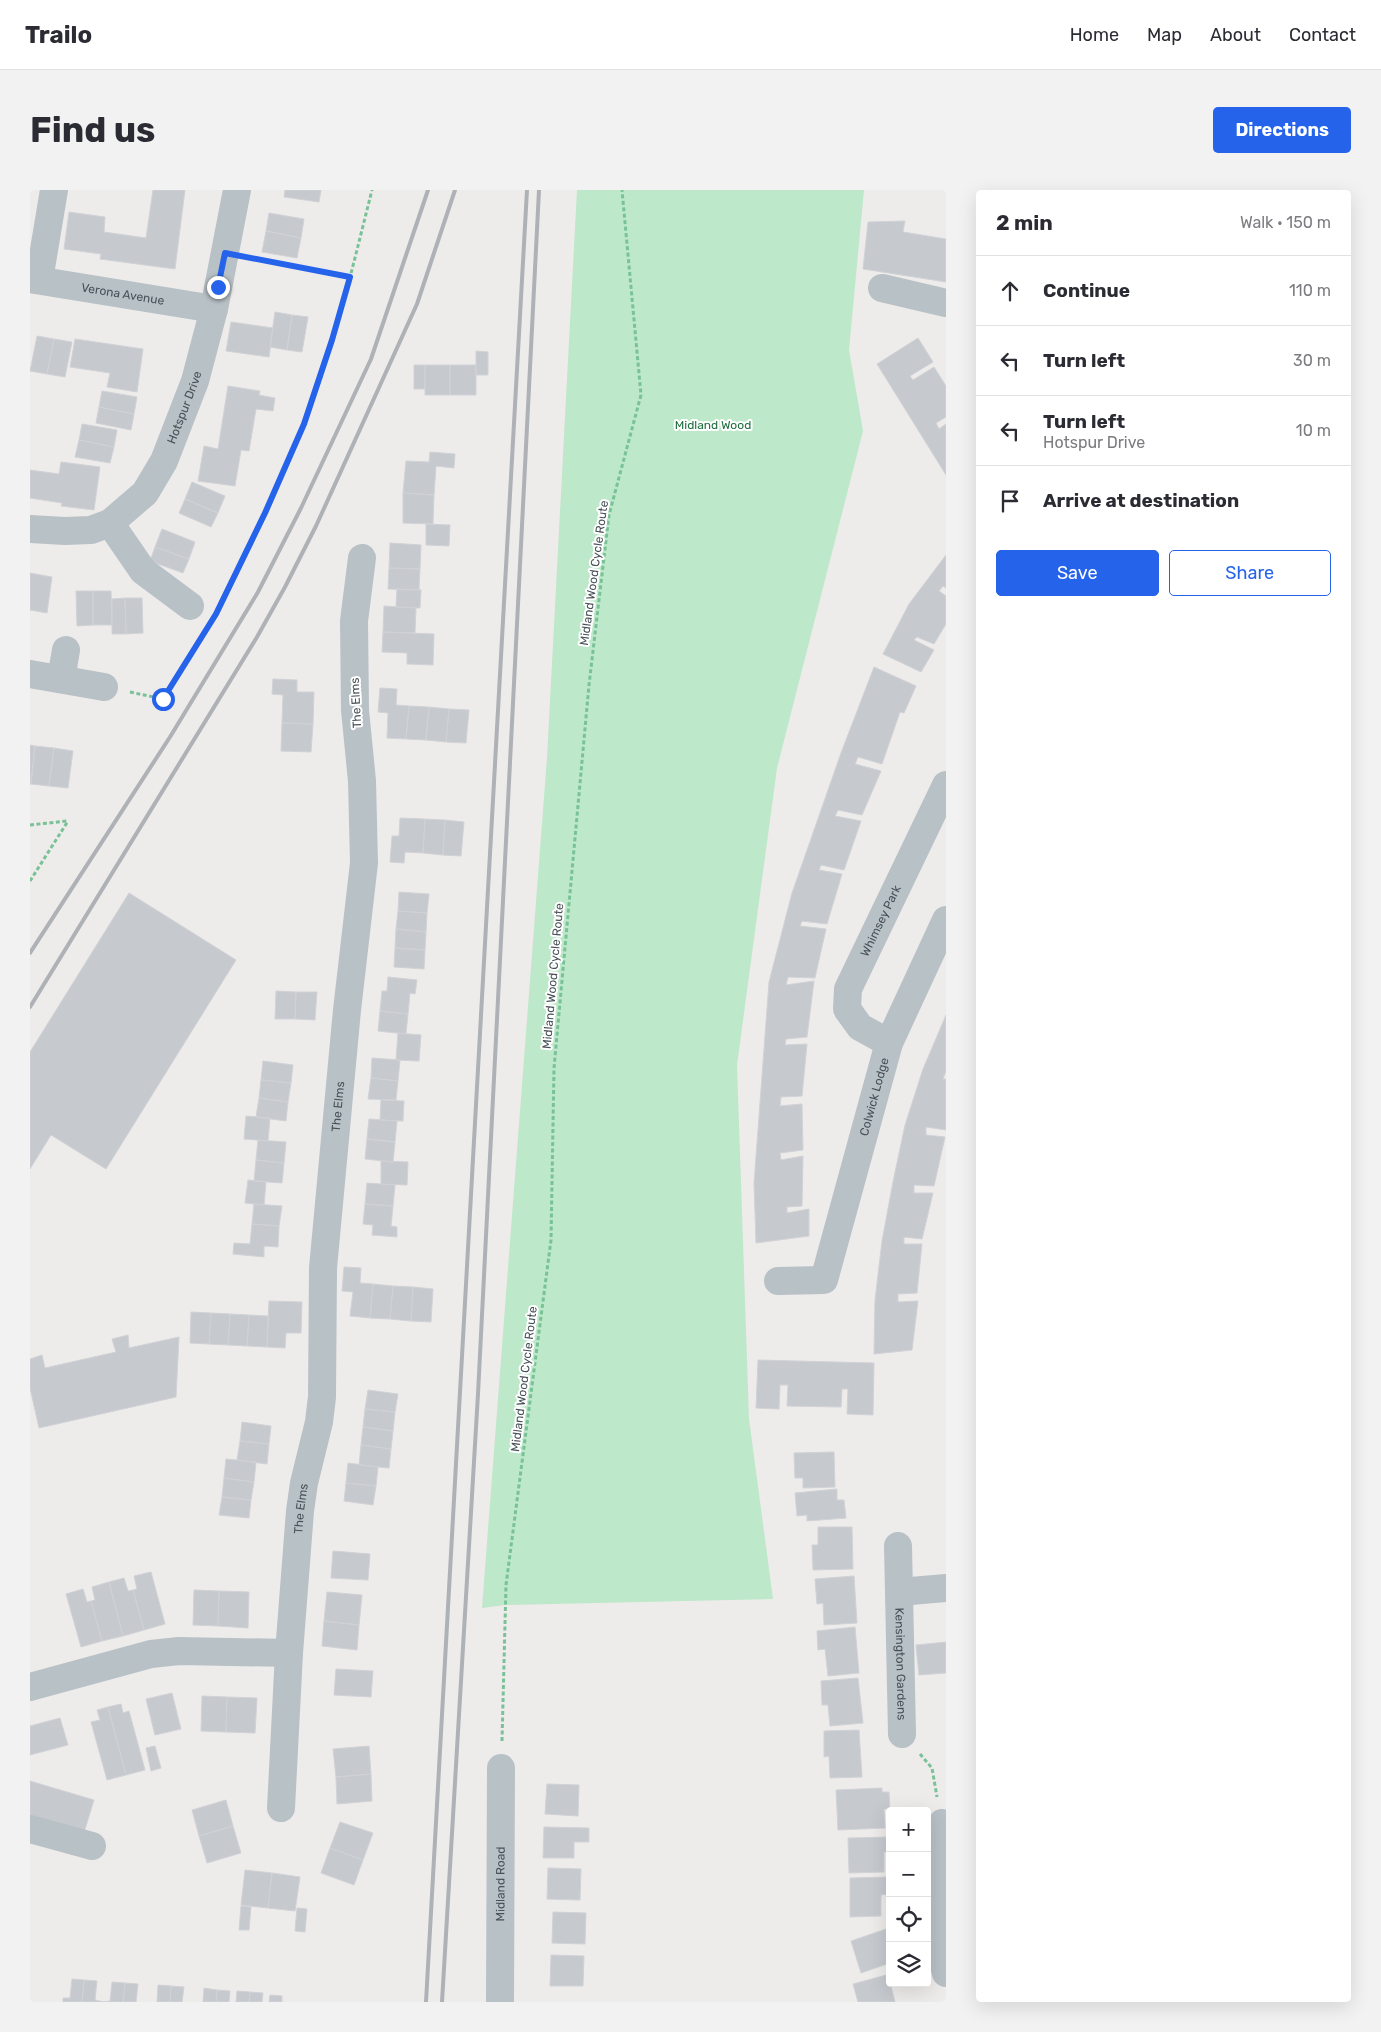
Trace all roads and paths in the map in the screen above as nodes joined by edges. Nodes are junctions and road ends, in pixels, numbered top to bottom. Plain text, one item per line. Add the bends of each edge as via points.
1 (54, 190) edge
2 (237, 190) edge
3 (372, 190) edge
4 (622, 190) edge
5 (225, 253) junction
6 (350, 277) junction
7 (35, 279) edge
8 (882, 288) dead end
9 (946, 303) edge
10 (214, 309) junction
11 (110, 523) junction
12 (30, 529) edge
13 (362, 558) dead end
14 (190, 606) dead end
15 (216, 614) dead end
16 (212, 623) dead end
17 (66, 650) dead end
18 (30, 674) edge
19 (61, 679) junction
20 (104, 687) joint
21 (946, 785) edge
22 (30, 825) edge
23 (30, 881) edge
24 (946, 920) edge
25 (889, 1043) junction
26 (778, 1282) dead end
27 (898, 1546) dead end
28 (946, 1588) edge
29 (899, 1592) junction
30 (289, 1653) junction
31 (30, 1687) edge
32 (902, 1734) joint
33 (501, 1768) joint
34 (281, 1808) dead end
35 (942, 1823) joint
36 (30, 1829) edge
37 (92, 1846) dead end
38 (946, 1972) edge
39 (500, 2002) edge

1 - 7 street
2 - 5 street, Hotspur Drive
3 - 6 path
4 - 33 path, Midland Wood Cycle Route via 641,395 609,515 588,695 554,1068 551,1240 506,1585
5 - 6 path
5 - 10 street, Hotspur Drive
6 - 15 path via 304,424
7 - 10 street, Verona Avenue
8 - 9 street
10 - 11 street, Hotspur Drive via 195,381 164,461 145,493
11 - 12 street, Hotspur Drive via 91,530
11 - 14 street via 143,571
13 - 30 street, The Elms via 354,621 355,710 362,781 364,863 322,1268 320,1422 300,1511
16 - 20 path via 163,699
17 - 19 street
18 - 19 street
19 - 20 street
21 - 25 street, Whimsey Park via 848,989 847,1009 860,1027
22 - 23 path via 68,821
24 - 25 street, Colwick Lodge
25 - 26 street, Colwick Lodge via 824,1280
27 - 29 street, Kensington Gardens
28 - 29 street, Kensington Gardens
29 - 32 street, Kensington Gardens
30 - 31 street via 179,1651 150,1654
30 - 34 street, The Elms
32 - 35 path via 932,1768
33 - 39 street, Midland Road
35 - 38 street via 937,1940
36 - 37 street

